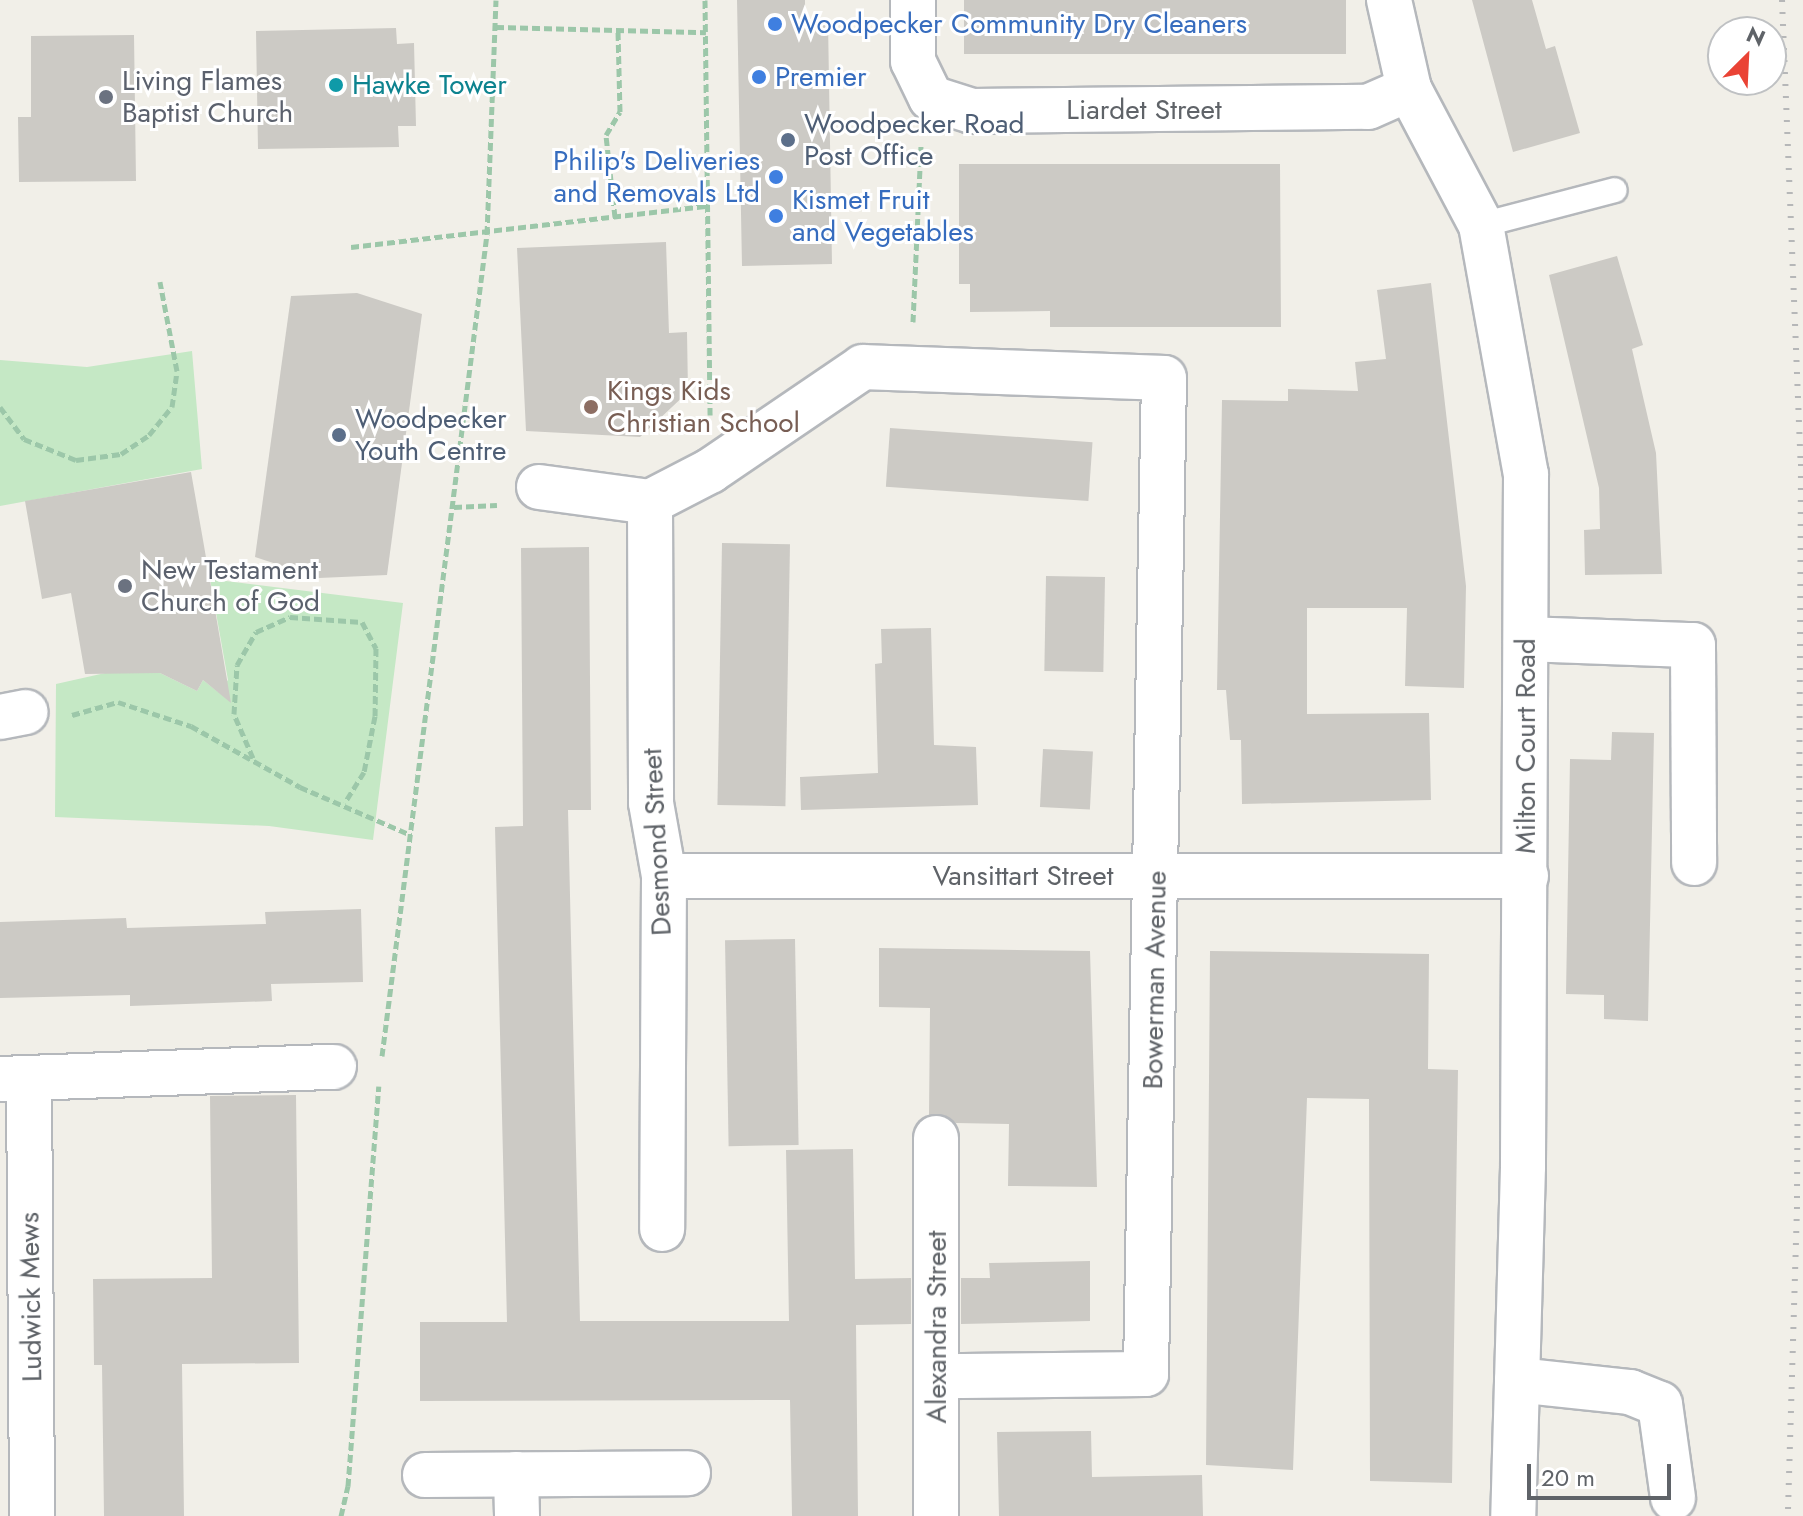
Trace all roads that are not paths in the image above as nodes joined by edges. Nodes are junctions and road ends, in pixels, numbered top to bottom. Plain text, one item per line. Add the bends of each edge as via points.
1 (913, 0) edge
2 (1389, 0) edge
3 (1409, 89) junction
4 (1615, 190) dead end
5 (1481, 225) junction
6 (539, 487) dead end
7 (650, 502) junction
8 (1526, 639) junction
9 (1694, 863) dead end
10 (664, 876) junction
11 (1526, 876) junction
12 (1157, 877) junction
13 (334, 1067) dead end
14 (14, 1078) edge
15 (936, 1138) dead end
16 (662, 1229) dead end
17 (939, 1376) junction
18 (1517, 1380) junction
19 (688, 1473) dead end
20 (425, 1475) dead end
21 (517, 1495) edge
22 (1673, 1498) dead end
23 (32, 1516) edge
24 (936, 1516) edge
25 (1513, 1516) edge

1 - 3 street, Liardet Street via 913,61 931,98 972,111 1368,107
2 - 3 street, Milton Court Road
3 - 5 street, Milton Court Road
4 - 5 lane
5 - 8 street, Milton Court Road via 1526,474
6 - 7 street
7 - 10 street, Desmond Street via 651,803
7 - 12 street, Bowerman Avenue via 710,471 863,367 1164,378
8 - 9 street via 1693,645
8 - 11 street, Milton Court Road
10 - 12 street, Vansittart Street
10 - 16 street, Desmond Street
11 - 12 street, Vansittart Street
11 - 18 street, Milton Court Road
12 - 17 street, Bowerman Avenue via 1146,1374
13 - 14 street, Ludwick Mews
14 - 23 street, Ludwick Mews
15 - 17 street, Alexandra Street
17 - 24 street, Alexandra Street
18 - 22 street via 1630,1392 1660,1404
18 - 25 street, Milton Court Road
19 - 21 street
20 - 21 street

